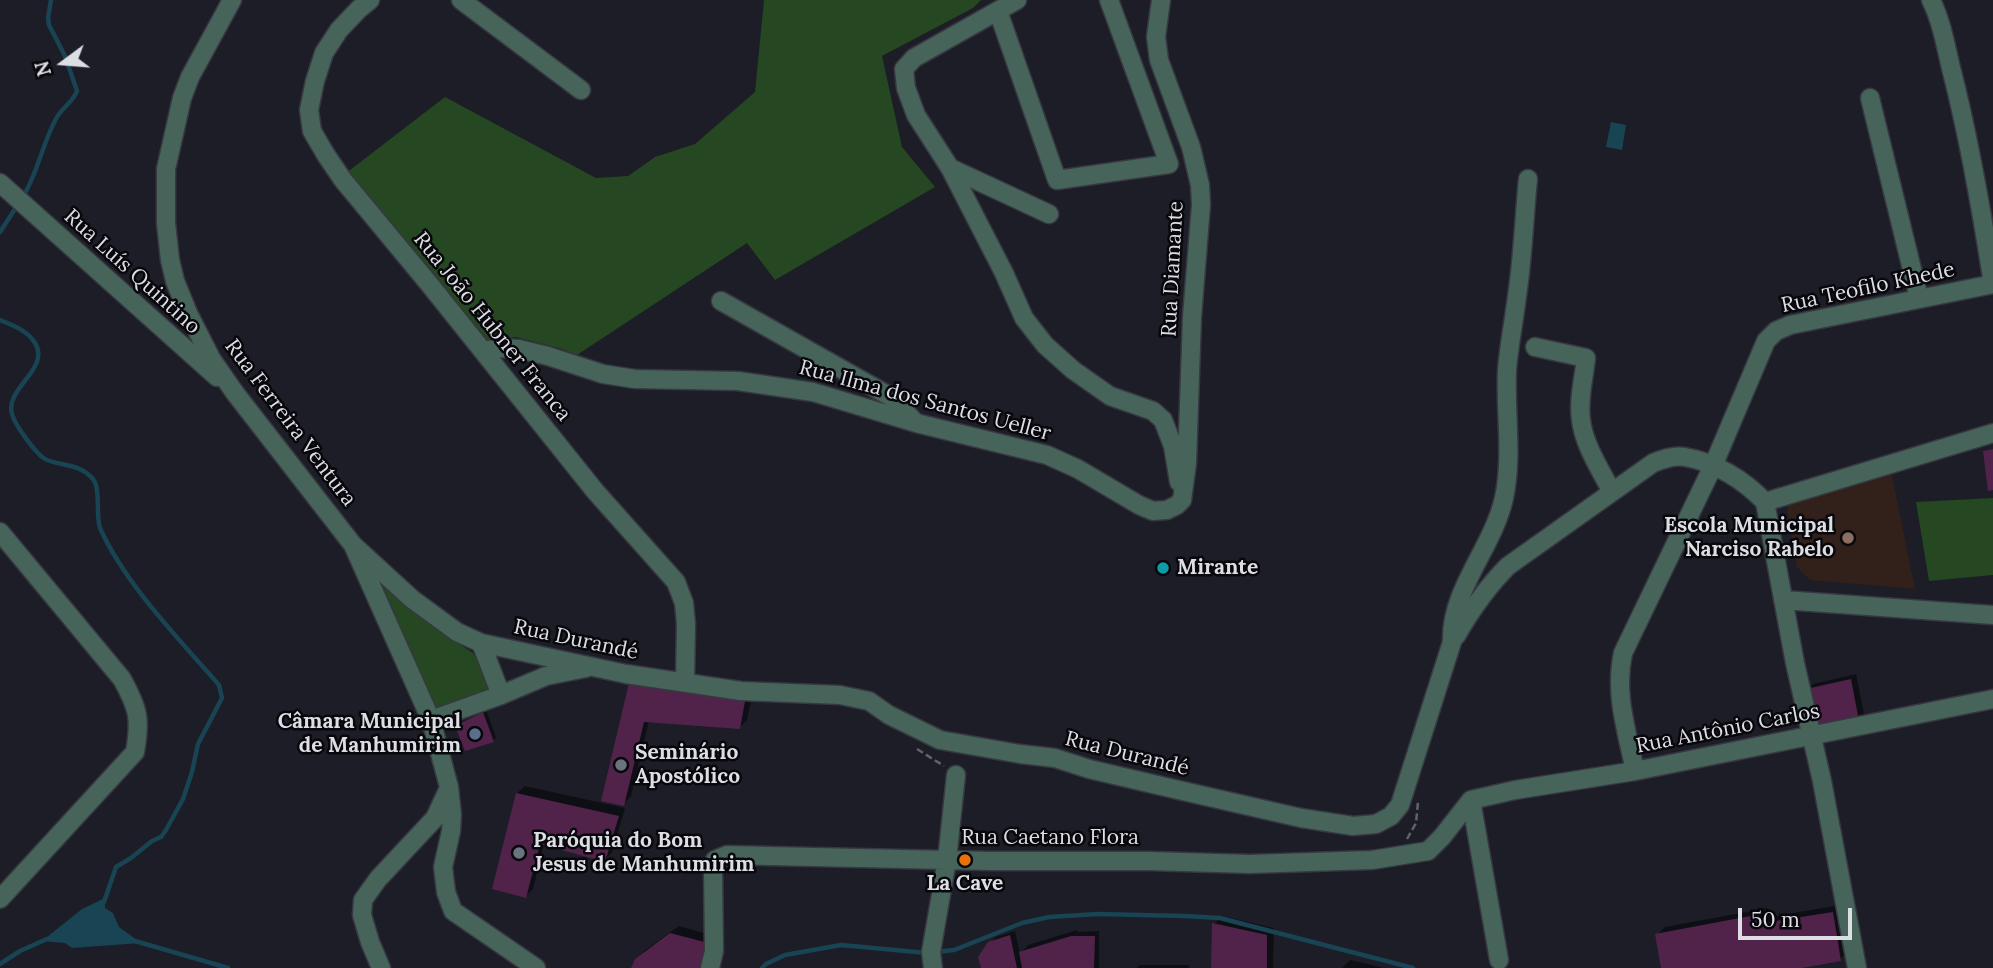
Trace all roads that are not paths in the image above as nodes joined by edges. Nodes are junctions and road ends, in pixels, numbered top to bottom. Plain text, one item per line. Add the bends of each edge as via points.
1 (232, 0) edge
2 (370, 0) edge
3 (461, 0) edge
4 (1017, 0) edge
5 (1109, 0) edge
6 (1161, 0) edge
7 (1931, 0) edge
8 (998, 11) junction
9 (581, 90) dead end
10 (1870, 98) dead end
11 (950, 168) junction
12 (1528, 179) dead end
13 (0, 184) edge
14 (1049, 214) dead end
15 (1993, 284) edge
16 (1919, 298) junction
17 (720, 301) dead end
18 (1535, 347) dead end
19 (483, 351) junction
20 (235, 393) junction
21 (916, 423) junction
22 (1993, 433) edge
23 (1713, 466) junction
24 (1612, 492) junction
25 (1182, 500) junction
26 (1765, 502) junction
27 (0, 532) edge
28 (353, 545) junction
29 (1783, 600) junction
30 (1993, 615) edge
31 (1451, 642) junction
32 (481, 643) junction
33 (591, 667) junction
34 (685, 682) junction
35 (501, 695) junction
36 (1993, 699) edge
37 (431, 720) junction
38 (1812, 735) junction
39 (1636, 771) junction
40 (956, 775) dead end
41 (449, 787) junction
42 (1471, 800) junction
43 (947, 860) junction
44 (0, 899) edge
45 (1499, 960) dead end
46 (381, 968) edge
47 (536, 968) edge
48 (710, 968) edge
49 (933, 968) edge
50 (1857, 968) edge

1 - 20 street, Rua Ferreira Ventura via 182,98 166,169 165,204 174,281 207,350
2 - 19 street, Rua João Hubner Franca via 324,53 309,110 312,131 342,180
3 - 9 street
4 - 8 street
5 - 8 street via 1169,164 1057,180
6 - 25 street, Rua Diamante via 1158,60 1191,147 1201,205
7 - 15 street via 1962,113
8 - 11 street via 914,58 904,69 916,115
10 - 16 street
11 - 14 street
11 - 25 street via 1024,318 1045,345 1110,396 1153,411 1163,420 1173,446
12 - 31 street, Rua Durandé via 1507,372 1504,497 1454,617
13 - 20 street, Rua Luís Quintino
15 - 16 street, Rua Teofilo Khede
16 - 23 street, Rua Teofilo Khede via 1776,331 1759,354
17 - 21 street via 891,397
18 - 24 street via 1586,358 1581,420 1585,439
19 - 21 street, Rua Ilma dos Santos Ueller via 519,349 635,379 738,381 813,392
19 - 34 street, Rua João Hubner Franca via 595,491 677,582 686,624
20 - 28 street, Rua Ferreira Ventura
21 - 25 street, Rua Ilma dos Santos Ueller via 1047,455 1153,512 1167,510
22 - 26 street
23 - 24 street via 1683,457 1667,458
23 - 26 street via 1752,488
23 - 39 street, Rua Teofilo Khede via 1623,653 1619,696
24 - 31 street via 1508,566 1490,584
26 - 29 street
27 - 44 street via 122,679 139,715 139,730 135,752
28 - 32 street, Rua Durandé via 412,599 457,632
28 - 37 street, Rua Ferreira Ventura
29 - 30 street
29 - 38 street
31 - 34 street, Rua Durandé via 1400,805 1376,824 1353,826 1237,804 1055,758 940,740 869,701
32 - 33 street, Rua Durandé
32 - 35 street
33 - 34 street, Rua Durandé
33 - 35 street via 546,676
35 - 37 street
36 - 38 street, Rua Antônio Carlos
37 - 41 street, Rua Ferreira Ventura
38 - 39 street, Rua Antônio Carlos
38 - 50 street
39 - 42 street, Rua Antônio Carlos
40 - 43 street
41 - 46 street via 435,818 363,900 362,915
41 - 47 street, Rua Ferreira Ventura via 451,831 443,867 448,902 462,919
42 - 43 street, Rua Caetano Flora via 1428,851 1397,857 1250,864
42 - 45 street
43 - 48 street, Rua Caetano Flora via 721,856 713,867
43 - 49 street via 931,952

